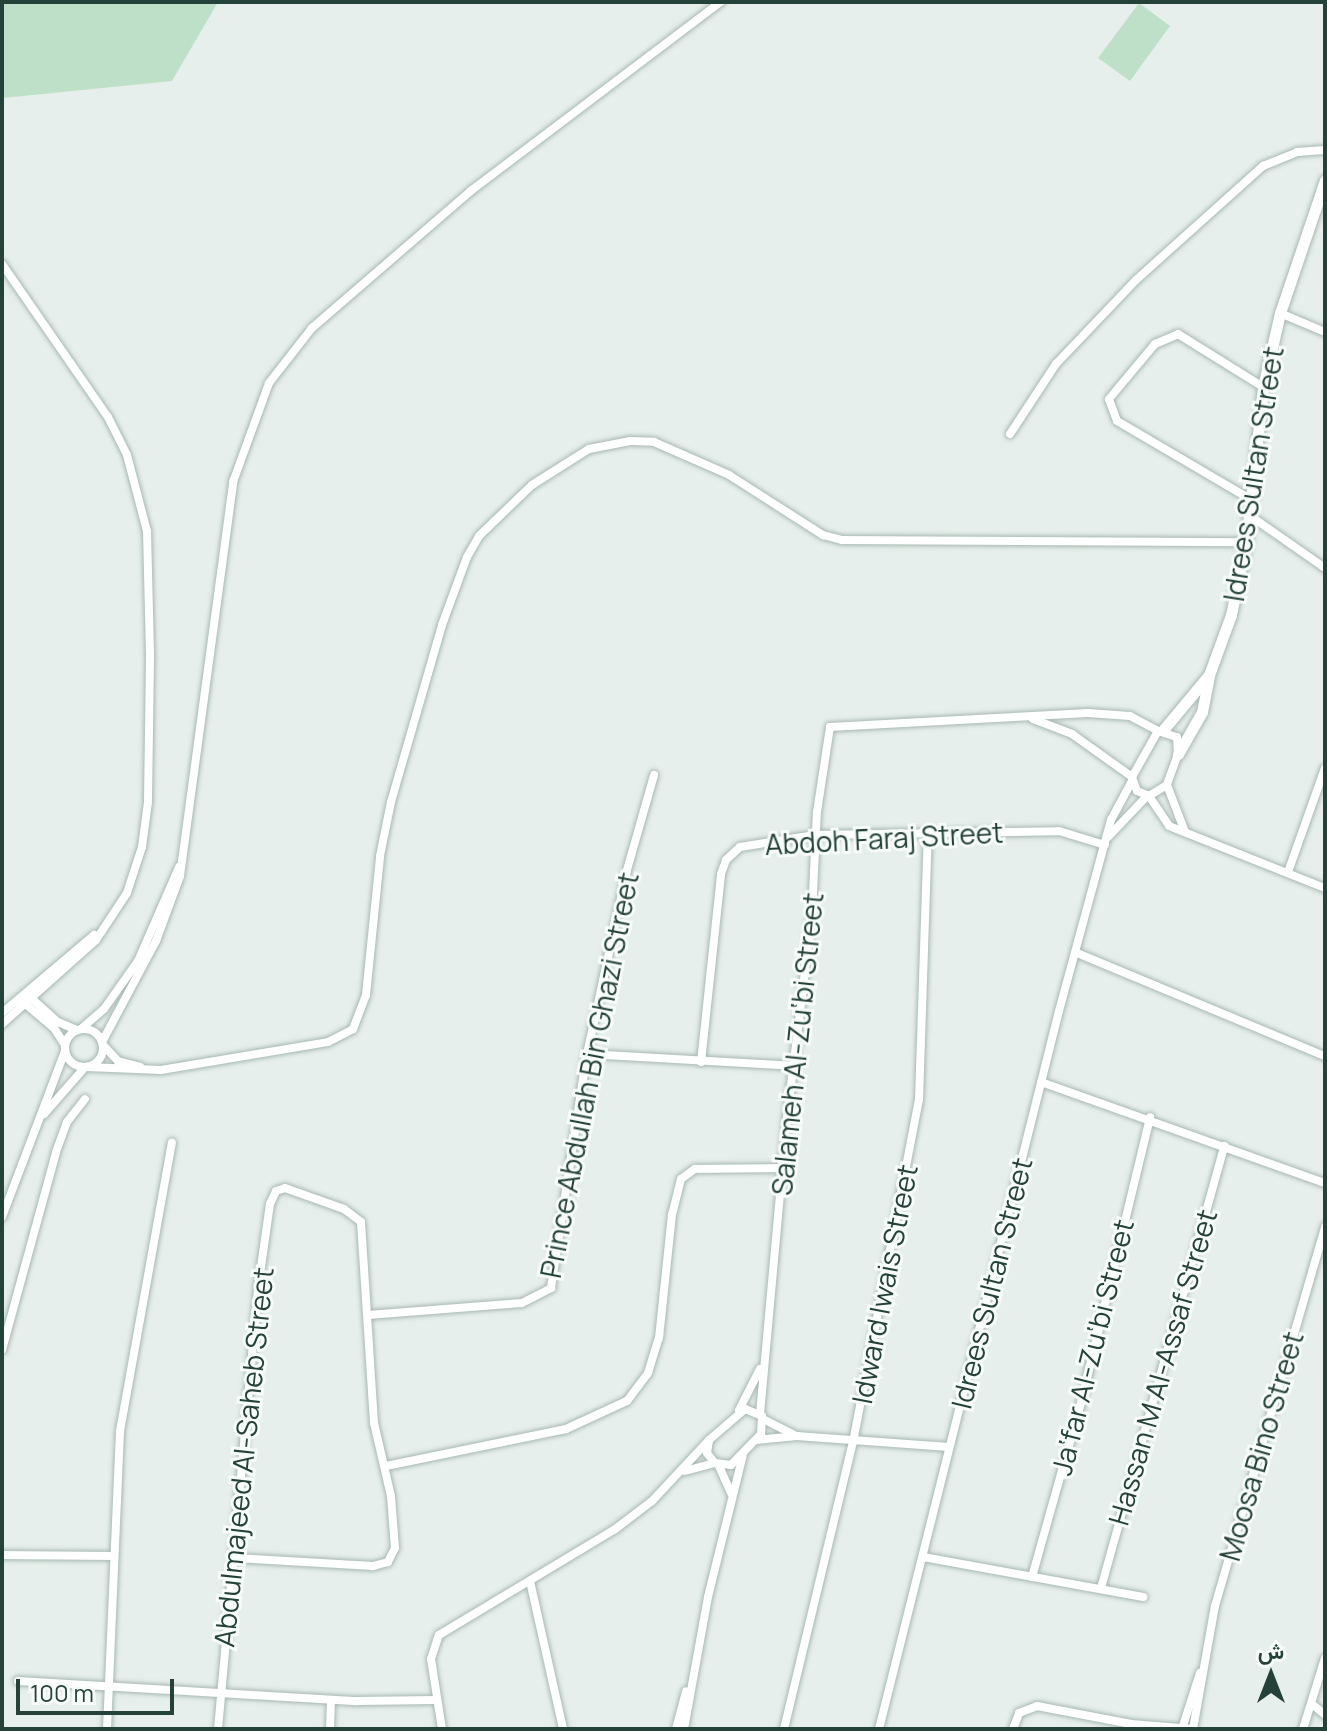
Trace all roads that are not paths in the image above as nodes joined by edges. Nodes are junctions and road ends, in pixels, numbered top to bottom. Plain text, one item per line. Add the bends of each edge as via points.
1 (721, 2) edge
2 (1325, 150) edge
3 (1325, 180) edge
4 (1322, 198) edge
5 (2, 264) edge
6 (1280, 313) junction
7 (1325, 332) edge
8 (1263, 387) junction
9 (1010, 434) dead end
10 (1250, 499) junction
11 (1249, 515) junction
12 (1246, 542) junction
13 (1325, 568) edge
14 (1209, 675) junction
15 (1028, 717) junction
16 (1161, 731) junction
17 (1178, 754) junction
18 (1325, 768) edge
19 (654, 775) dead end
20 (1132, 779) junction
21 (1167, 785) junction
22 (1148, 796) junction
23 (928, 832) junction
24 (815, 835) junction
25 (1188, 835) junction
26 (1106, 841) junction
27 (179, 866) junction
28 (1288, 872) junction
29 (1325, 888) edge
30 (1077, 953) junction
31 (25, 998) junction
32 (2, 1013) edge
33 (2, 1024) edge
34 (80, 1030) junction
35 (102, 1043) junction
36 (65, 1048) junction
37 (1306, 1048) junction
38 (1325, 1049) edge
39 (587, 1054) junction
40 (1325, 1056) edge
41 (701, 1062) junction
42 (793, 1066) junction
43 (86, 1067) junction
44 (169, 1068) junction
45 (1041, 1082) junction
46 (85, 1099) dead end
47 (41, 1117) junction
48 (1150, 1117) junction
49 (172, 1143) dead end
50 (1224, 1146) junction
51 (783, 1168) junction
52 (1325, 1183) edge
53 (2, 1217) edge
54 (1324, 1233) edge
55 (368, 1315) junction
56 (2, 1350) edge
57 (763, 1361) junction
58 (738, 1412) junction
59 (762, 1417) junction
60 (797, 1436) junction
61 (709, 1440) junction
62 (756, 1440) junction
63 (853, 1442) junction
64 (949, 1447) junction
65 (743, 1455) junction
66 (717, 1464) junction
67 (386, 1466) junction
68 (680, 1473) junction
69 (731, 1494) junction
70 (2, 1555) edge
71 (111, 1556) junction
72 (923, 1557) junction
73 (235, 1558) junction
74 (1032, 1577) junction
75 (530, 1581) junction
76 (1101, 1588) junction
77 (1143, 1597) dead end
78 (1325, 1658) edge
79 (1202, 1667) junction
80 (692, 1676) junction
81 (18, 1681) dead end
82 (108, 1686) junction
83 (220, 1693) junction
84 (331, 1700) junction
85 (436, 1700) junction
86 (1312, 1704) junction
87 (1325, 1715) edge
88 (1134, 1727) edge
89 (1182, 1728) edge
90 (107, 1729) edge
91 (218, 1729) edge
92 (330, 1729) edge
93 (442, 1729) edge
94 (563, 1729) edge
95 (676, 1729) edge
96 (684, 1729) edge
97 (784, 1729) edge
98 (879, 1729) edge
99 (1013, 1729) edge
100 (1193, 1729) edge
101 (1303, 1729) edge

1 - 27 street via 472,190 312,328 269,383 233,482
2 - 9 street via 1297,152 1263,166 1136,280 1056,364
3 - 4 street, Idrees Sultan Street
4 - 6 street, Idrees Sultan Street
5 - 31 street via 108,417 142,502 150,658 148,802 136,871 115,914
6 - 7 street
6 - 8 street, Idrees Sultan Street
8 - 10 street, Idrees Sultan Street
8 - 10 street via 1178,334 1155,344 1109,399 1117,421
10 - 11 street, Idrees Sultan Street
11 - 12 street, Idrees Sultan Street
11 - 13 street
12 - 14 street, Idrees Sultan Street via 1231,615
12 - 44 street via 842,540 823,535 729,475 654,442 589,449 506,509 479,536 463,567 391,802 366,995 353,1029 309,1046
14 - 16 street, Idrees Sultan Street
14 - 17 street, Idrees Sultan Street via 1199,720
15 - 16 street via 1110,714 1143,720
15 - 20 street via 1072,734
15 - 24 street, Salameh Al-Zu‘bi Street via 830,727
16 - 17 street via 1177,737
16 - 20 street, Idrees Sultan Street
17 - 21 street
18 - 28 street
19 - 39 street, Prince Abdullah Bin Ghazi Street
20 - 22 street
20 - 26 street, Idrees Sultan Street
21 - 22 street, Idrees Sultan Street
21 - 25 street via 1173,812
22 - 25 street via 1162,820
22 - 26 street, Idrees Sultan Street
23 - 24 street, Abdoh Faraj Street
23 - 26 street, Abdoh Faraj Street via 1059,831
23 - 63 street, Idward Iwais Street via 919,1100
24 - 41 street, Abdoh Faraj Street via 757,842 726,860
24 - 42 street, Salameh Al-Zu‘bi Street via 812,913
25 - 28 street
26 - 30 street, Idrees Sultan Street
27 - 34 street via 138,961 104,1009
27 - 35 street via 156,941
28 - 29 street
30 - 37 street
30 - 45 street, Idrees Sultan Street
31 - 32 street
31 - 33 street
31 - 34 street via 58,1022
31 - 36 street
34 - 35 street via 94,1032
34 - 36 street
35 - 43 street via 101,1057
35 - 44 street via 125,1064
36 - 43 street via 70,1061
36 - 47 street
37 - 38 street
37 - 40 street
39 - 41 street
39 - 55 street, Prince Abdullah Bin Ghazi Street via 551,1288 522,1303
41 - 42 street
42 - 51 street, Salameh Al-Zu‘bi Street
43 - 44 street via 123,1072
43 - 47 street
45 - 48 street
45 - 64 street, Idrees Sultan Street
46 - 56 street via 67,1122 56,1152
47 - 53 street
48 - 50 street
48 - 74 street, Ja‘far Al-Zu‘bi Street via 1081,1403
49 - 71 street via 123,1410
50 - 52 street
50 - 76 street, Hassan M Al-Assaf Street
51 - 57 street, Salameh Al-Zu‘bi Street via 775,1298
51 - 67 street via 695,1169 681,1179 659,1338 648,1373 627,1401 566,1429
54 - 79 street, Moosa Bino Street via 1249,1482
55 - 67 street via 375,1433
55 - 73 street, Abdulmajeed Al-Saheb Street via 363,1231 357,1216 309,1193 279,1189 270,1204 258,1288
57 - 58 street, Salameh Al-Zu‘bi Street
57 - 59 street, Salameh Al-Zu‘bi Street
58 - 59 street via 749,1408
58 - 61 street, Salameh Al-Zu‘bi Street
59 - 60 street
59 - 62 street, Salameh Al-Zu‘bi Street
60 - 62 street
60 - 63 street
61 - 66 street via 707,1453
61 - 68 street, Salameh Al-Zu‘bi Street
62 - 65 street
63 - 64 street
63 - 97 street, Idward Iwais Street
64 - 72 street, Idrees Sultan Street
65 - 66 street via 731,1465
65 - 69 street
66 - 68 street
66 - 69 street
67 - 73 street via 396,1536 388,1562
68 - 75 street, Salameh Al-Zu‘bi Street via 614,1530
69 - 80 street
70 - 71 street
71 - 82 street
72 - 74 street
72 - 98 street, Idrees Sultan Street
73 - 83 street, Abdulmajeed Al-Saheb Street
74 - 76 street
75 - 85 street, Salameh Al-Zu‘bi Street via 459,1618 439,1635 431,1659
75 - 94 street
76 - 77 street
78 - 86 street
79 - 89 street, Moosa Bino Street
79 - 100 street, Moosa Bino Street
80 - 95 street
80 - 96 street
81 - 82 street
82 - 83 street
82 - 90 street
83 - 84 street
83 - 91 street, Abdulmajeed Al-Saheb Street
84 - 85 street
84 - 92 street
85 - 93 street, Salameh Al-Zu‘bi Street
86 - 87 street
86 - 101 street
88 - 89 street
88 - 99 street via 1032,1706 1019,1713
89 - 100 street

